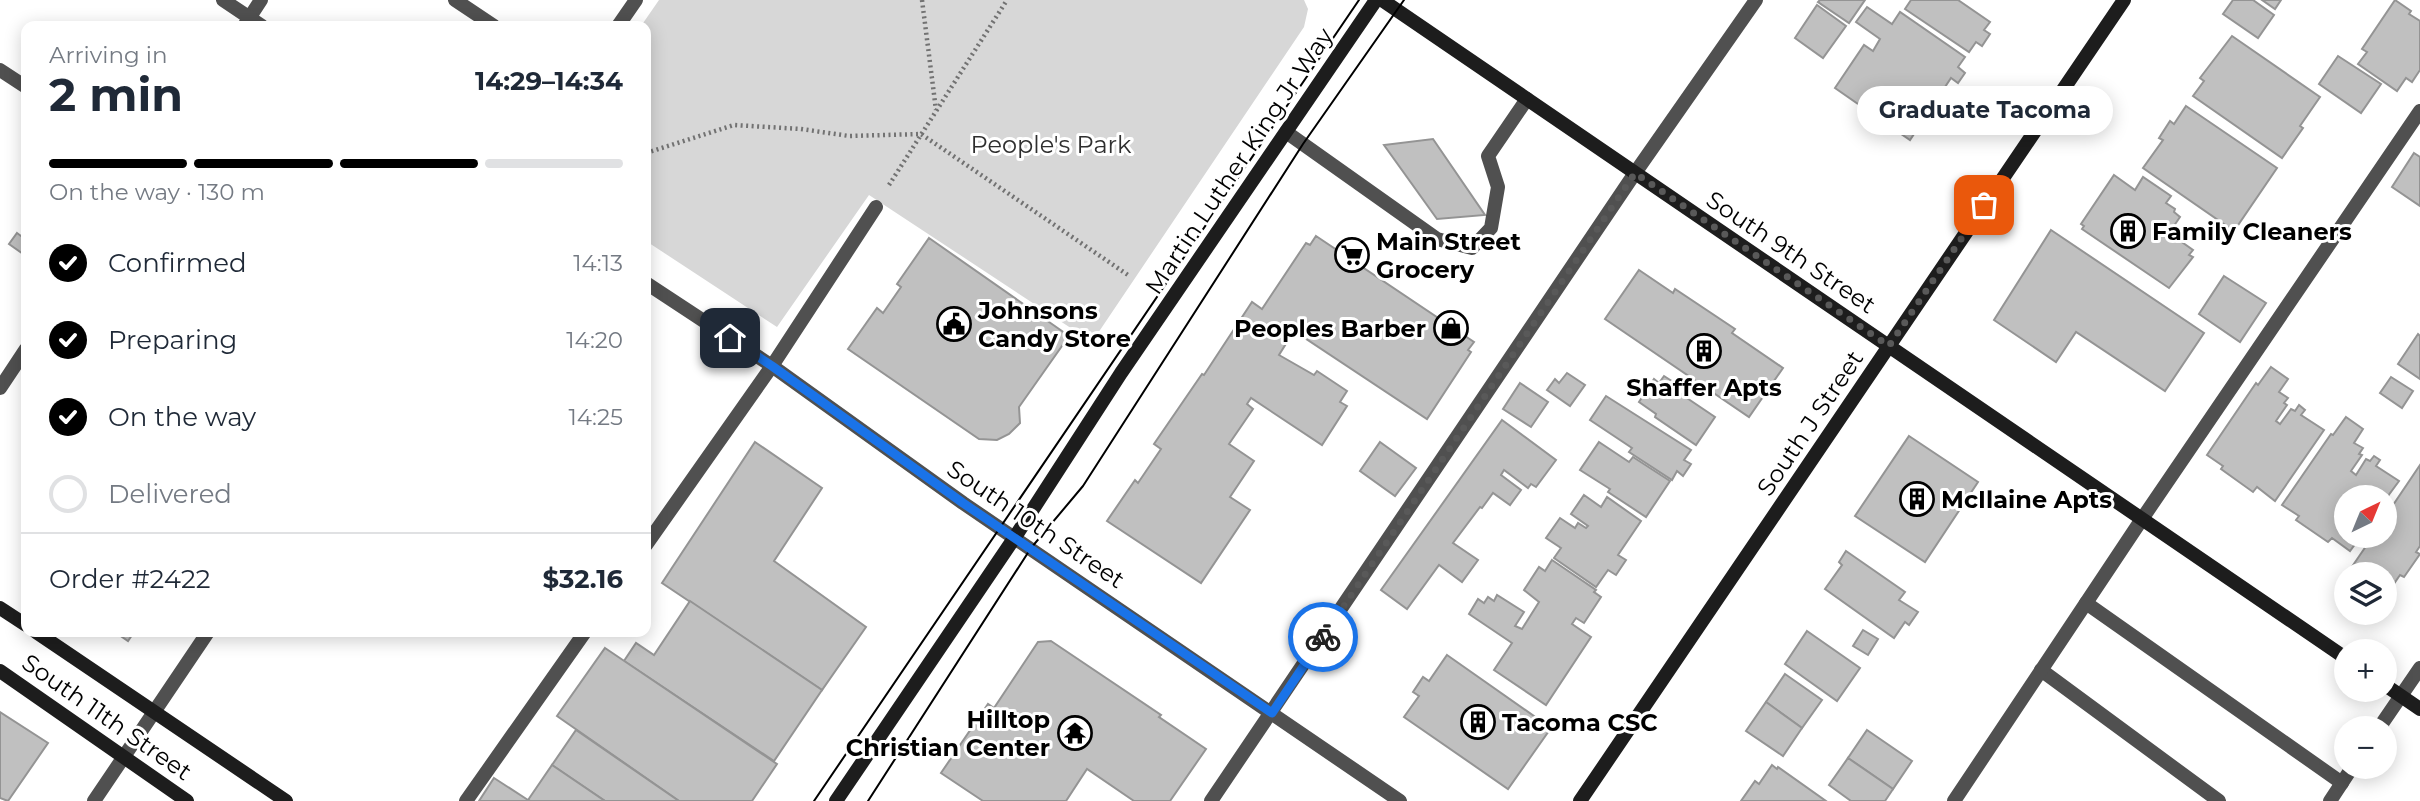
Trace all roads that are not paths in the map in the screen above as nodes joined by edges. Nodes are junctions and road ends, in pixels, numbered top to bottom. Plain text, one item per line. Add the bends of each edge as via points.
1 (223, 0) edge
2 (261, 0) edge
3 (455, 0) edge
4 (636, 0) edge
5 (1376, 0) edge
6 (1382, 0) edge
7 (1756, 0) edge
8 (2124, 0) edge
9 (249, 21) edge
10 (253, 21) edge
11 (486, 21) edge
12 (621, 21) edge
13 (0, 69) edge
14 (21, 84) edge
15 (1527, 99) junction
16 (2420, 111) edge
17 (1286, 132) junction
18 (1635, 173) junction
19 (876, 207) road end
20 (651, 286) edge
21 (1889, 346) junction
22 (21, 356) edge
23 (772, 366) junction
24 (0, 388) edge
25 (2141, 519) junction
26 (1015, 537) junction
27 (651, 538) edge
28 (2086, 603) junction
29 (0, 608) edge
30 (21, 622) edge
31 (44, 637) edge
32 (205, 637) edge
33 (581, 637) edge
34 (2334, 650) edge
35 (2420, 668) edge
36 (2041, 670) junction
37 (0, 671) edge
38 (2397, 693) edge
39 (2401, 696) junction
40 (2420, 709) edge
41 (156, 711) junction
42 (1272, 713) junction
43 (2387, 716) edge
44 (124, 757) junction
45 (2345, 779) edge
46 (2342, 783) junction
47 (94, 801) edge
48 (187, 801) edge
49 (286, 801) edge
50 (466, 801) edge
51 (836, 801) edge
52 (1211, 801) edge
53 (1400, 801) edge
54 (1580, 801) edge
55 (1954, 801) edge
56 (2219, 801) edge
57 (2330, 801) edge

1 - 9 street
2 - 10 street
3 - 11 street
4 - 12 street
5 - 17 main road, Martin Luther King Jr Way
6 - 15 main road, South 9th Street
7 - 18 street
8 - 21 main road, South J Street
13 - 14 street
15 - 17 street via 1488,156 1498,187 1490,228 1472,248 1437,239
15 - 18 main road, South 9th Street
16 - 25 street
17 - 26 main road, Martin Luther King Jr Way
18 - 21 main road, South 9th Street
18 - 42 street
19 - 23 street
20 - 23 street, South 10th Street
21 - 25 main road, South 9th Street
21 - 54 main road, South J Street
22 - 24 street
23 - 26 street, South 10th Street
23 - 27 street
25 - 28 street
25 - 34 main road, South 9th Street
26 - 42 street, South 10th Street
26 - 51 main road, Martin Luther King Jr Way
28 - 36 street
28 - 46 street
29 - 30 main road, South 11th Street
31 - 41 main road, South 11th Street
32 - 41 street
33 - 50 street
35 - 39 street
36 - 55 street
36 - 56 street
37 - 44 main road, South 11th Street
38 - 39 main road
39 - 40 main road
39 - 43 street
41 - 44 street
41 - 49 main road, South 11th Street
42 - 52 street
42 - 53 street, South 10th Street
44 - 47 street
44 - 48 main road, South 11th Street
45 - 46 street
46 - 57 street

